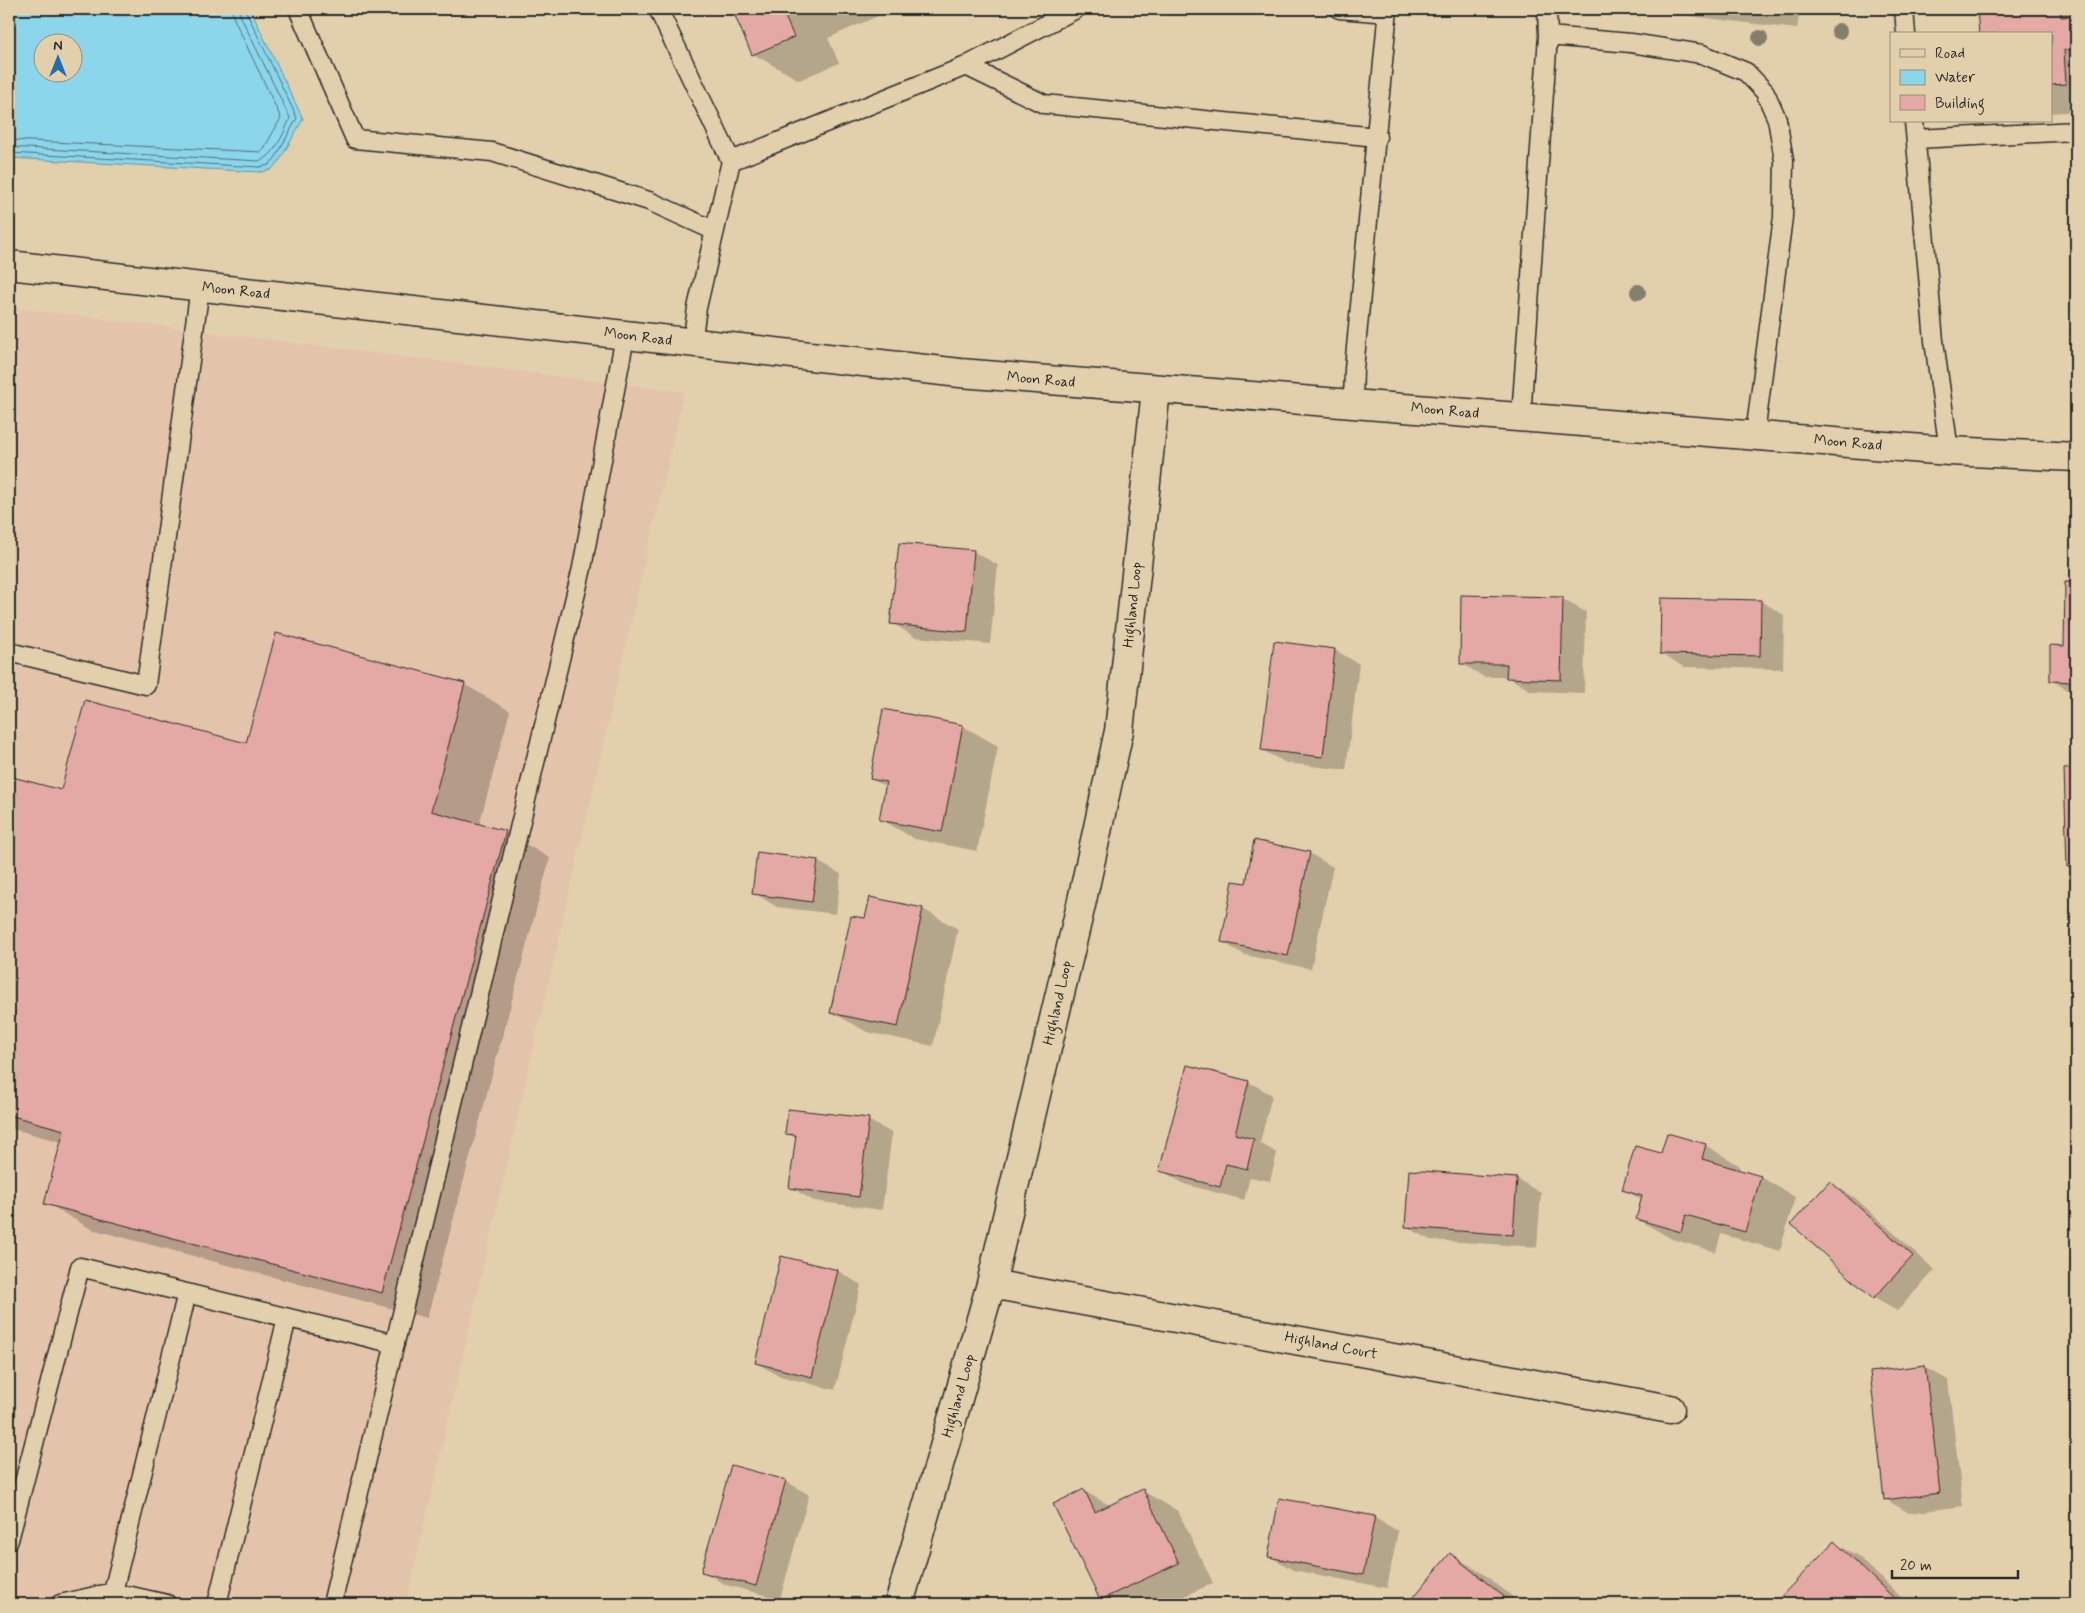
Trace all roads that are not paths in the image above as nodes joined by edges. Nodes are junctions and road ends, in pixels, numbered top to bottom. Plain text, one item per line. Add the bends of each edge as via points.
1 (298, 9) edge
2 (658, 9) edge
3 (1076, 9) edge
4 (1338, 9) edge
5 (1547, 9) edge
6 (1904, 9) edge
7 (1388, 11) edge
8 (1906, 32) edge
9 (1548, 36) junction
10 (966, 66) junction
11 (1914, 122) edge
12 (2076, 131) edge
13 (1377, 137) junction
14 (1916, 139) junction
15 (731, 161) junction
16 (715, 231) junction
17 (9, 265) edge
18 (200, 287) junction
19 (624, 336) junction
20 (692, 343) junction
21 (1156, 390) junction
22 (1354, 404) junction
23 (1521, 417) junction
24 (1755, 435) junction
25 (1949, 451) junction
26 (2076, 457) edge
27 (9, 652) edge
28 (991, 1284) junction
29 (187, 1293) junction
30 (287, 1318) junction
31 (395, 1344) junction
32 (1670, 1409) dead end
33 (9, 1540) edge
34 (113, 1592) junction
35 (60, 1604) edge
36 (167, 1604) edge
37 (217, 1604) edge
38 (332, 1604) edge
39 (899, 1604) edge

1 - 16 lane via 354,139 492,152 649,201
2 - 15 lane
3 - 10 lane
4 - 7 lane
5 - 9 lane
6 - 8 lane
7 - 13 lane
9 - 23 lane
9 - 24 lane via 1631,43 1702,54 1746,72 1764,92 1777,120 1784,160 1783,217
10 - 13 lane via 1044,104
10 - 15 lane
11 - 14 lane
12 - 14 lane
13 - 22 lane via 1354,369
14 - 25 lane via 1934,341
15 - 16 lane
16 - 20 lane
17 - 18 street, Moon Road
18 - 19 street, Moon Road
18 - 27 lane via 146,685
19 - 20 street, Moon Road
19 - 31 lane via 582,568
20 - 21 street, Moon Road via 960,373
21 - 22 street, Moon Road
21 - 28 street, Highland Loop via 1119,731
22 - 23 street, Moon Road
23 - 24 street, Moon Road
24 - 25 street, Moon Road
25 - 26 street, Moon Road
28 - 32 street, Highland Court
28 - 39 street, Highland Loop
29 - 30 lane
29 - 33 lane via 80,1267
29 - 34 lane
30 - 31 lane
30 - 37 lane
31 - 38 lane
34 - 35 lane
34 - 36 lane

